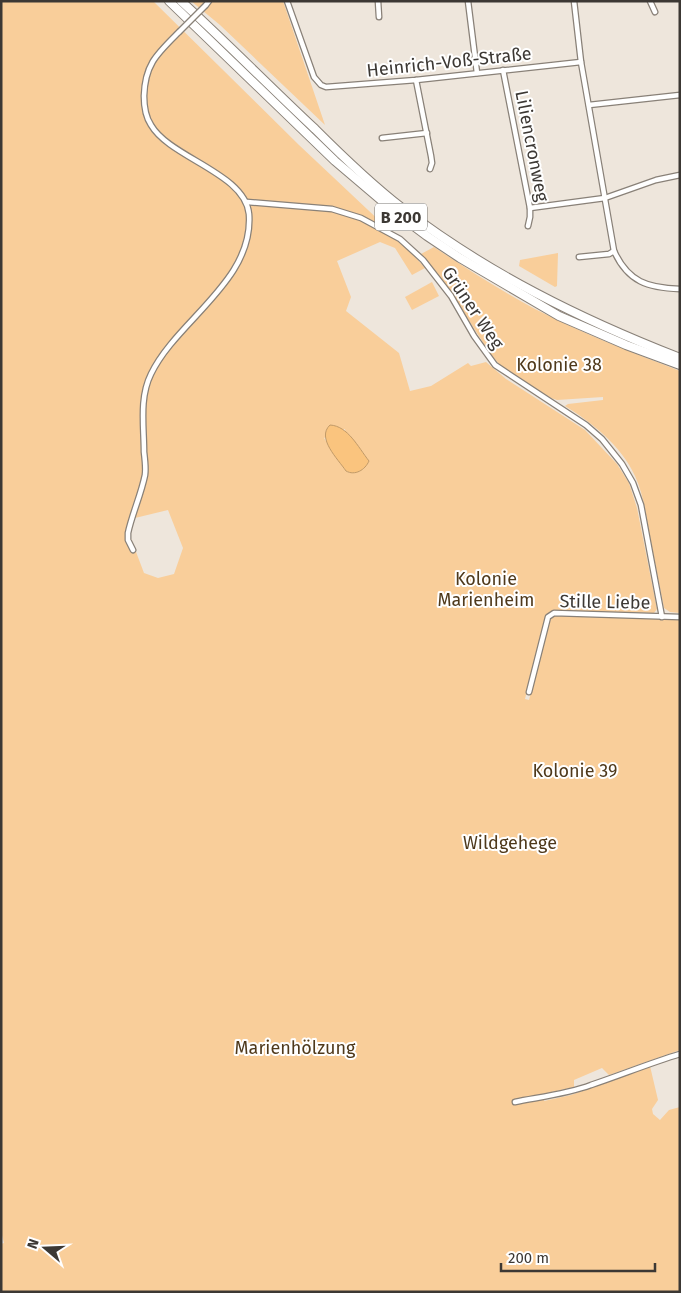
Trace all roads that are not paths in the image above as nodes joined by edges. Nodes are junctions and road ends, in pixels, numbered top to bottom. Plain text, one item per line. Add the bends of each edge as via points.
1 (169, 1) edge
2 (181, 1) edge
3 (287, 1) edge
4 (378, 1) edge
5 (468, 1) edge
6 (574, 1) edge
7 (650, 1) edge
8 (208, 3) edge
9 (655, 12) dead end
10 (379, 17) dead end
11 (581, 62) junction
12 (503, 70) junction
13 (477, 73) junction
14 (416, 80) junction
15 (680, 94) edge
16 (588, 106) junction
17 (427, 133) junction
18 (382, 138) dead end
19 (430, 169) dead end
20 (680, 175) edge
21 (605, 198) junction
22 (246, 202) junction
23 (530, 208) junction
24 (528, 226) dead end
25 (614, 251) junction
26 (579, 256) dead end
27 (680, 289) edge
28 (680, 358) edge
29 (680, 366) edge
30 (133, 550) dead end
31 (662, 617) junction
32 (680, 617) edge
33 (529, 692) dead end
34 (680, 1054) edge
35 (515, 1102) dead end

1 - 29 highway, B 200 via 335,161 427,236 559,316
2 - 28 highway, B 200 via 341,155 432,230 464,252 563,308
3 - 14 street, Heinrich-Voß-Straße via 314,77 321,85 331,88
4 - 10 street
5 - 13 street
6 - 11 street
7 - 9 street
8 - 22 street, bridge via 162,49 149,68 144,88 146,116 151,127 166,140 226,180
11 - 12 street, Heinrich-Voß-Straße
11 - 16 street
12 - 13 street, Heinrich-Voß-Straße
12 - 23 street, Liliencronweg
13 - 14 street, Heinrich-Voß-Straße
14 - 17 street
15 - 16 street
16 - 21 street
17 - 18 street
17 - 19 street
20 - 21 street
21 - 23 street
21 - 25 street
22 - 30 street via 248,234 240,259 206,305 166,349 146,385 143,407 145,474 128,533
22 - 31 street, Grüner Weg via 332,209 361,218 400,239 423,260 451,296 495,365 586,425 622,464 640,505
23 - 24 street, Liliencronweg
25 - 26 street
25 - 27 street via 622,266 642,283
31 - 32 street, Stille Liebe
31 - 33 street, Stille Liebe via 551,614
34 - 35 street via 583,1088

